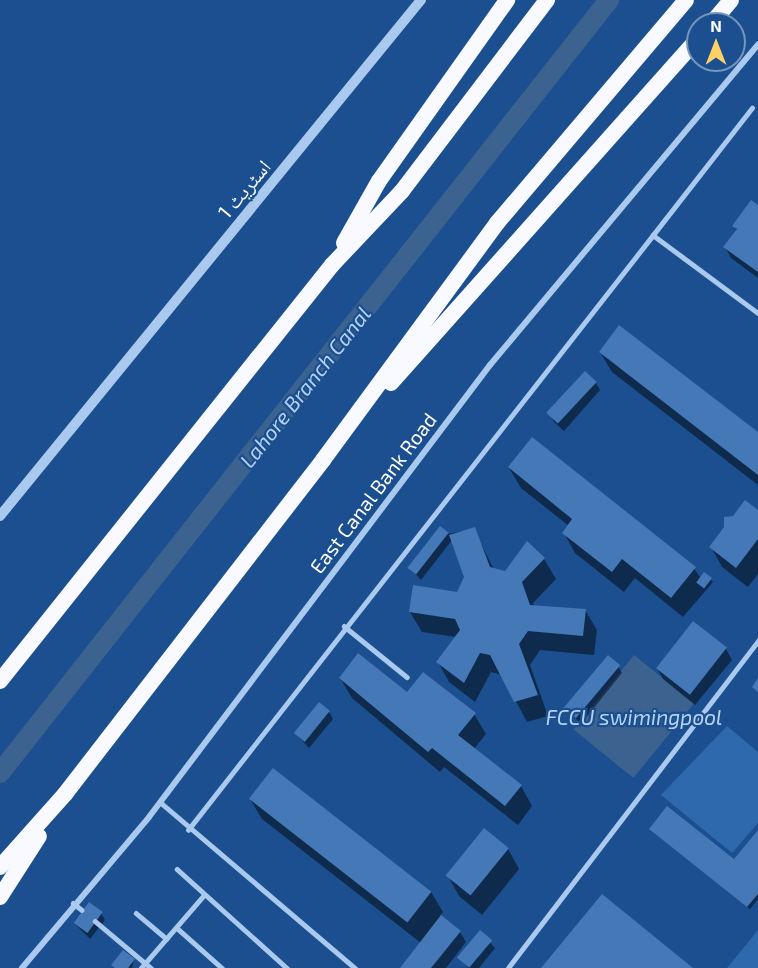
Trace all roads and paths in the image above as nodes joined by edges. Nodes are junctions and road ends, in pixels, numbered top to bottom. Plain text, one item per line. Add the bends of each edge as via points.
1 (421, 0) edge
2 (507, 0) edge
3 (547, 0) edge
4 (687, 0) edge
5 (732, 0) edge
6 (722, 12) edge
7 (758, 44) edge
8 (686, 52) edge
9 (752, 108) dead end
10 (653, 235) junction
11 (332, 265) junction
12 (758, 313) edge
13 (323, 460) junction
14 (0, 516) edge
15 (344, 626) junction
16 (758, 641) edge
17 (407, 677) dead end
18 (0, 681) edge
19 (65, 794) junction
20 (160, 802) junction
21 (188, 830) junction
22 (0, 867) edge
23 (177, 869) dead end
24 (204, 895) junction
25 (0, 897) edge
26 (73, 903) junction
27 (82, 910) dead end
28 (136, 913) dead end
29 (95, 921) dead end
30 (177, 928) junction
31 (167, 939) junction
32 (143, 966) edge
33 (22, 968) edge
34 (151, 968) edge
35 (222, 968) edge
36 (287, 968) edge
37 (355, 968) edge
38 (508, 968) edge

1 - 14 street, اسٹریٹ 1
2 - 11 highway via 379,181
3 - 11 highway via 402,191
4 - 13 highway via 497,223
5 - 6 highway
7 - 20 street, East Canal Bank Road via 490,365
8 - 13 highway
9 - 10 lane
10 - 12 lane
10 - 15 lane
11 - 18 highway
13 - 19 highway
15 - 17 lane
15 - 21 lane
16 - 38 lane
19 - 22 highway
19 - 25 highway
20 - 21 lane
20 - 26 street, East Canal Bank Road
21 - 37 lane
23 - 24 lane
24 - 30 lane
24 - 36 lane
26 - 27 lane
26 - 33 street, East Canal Bank Road
28 - 31 lane
29 - 32 lane
30 - 31 lane
30 - 35 lane
31 - 32 lane
32 - 34 lane

